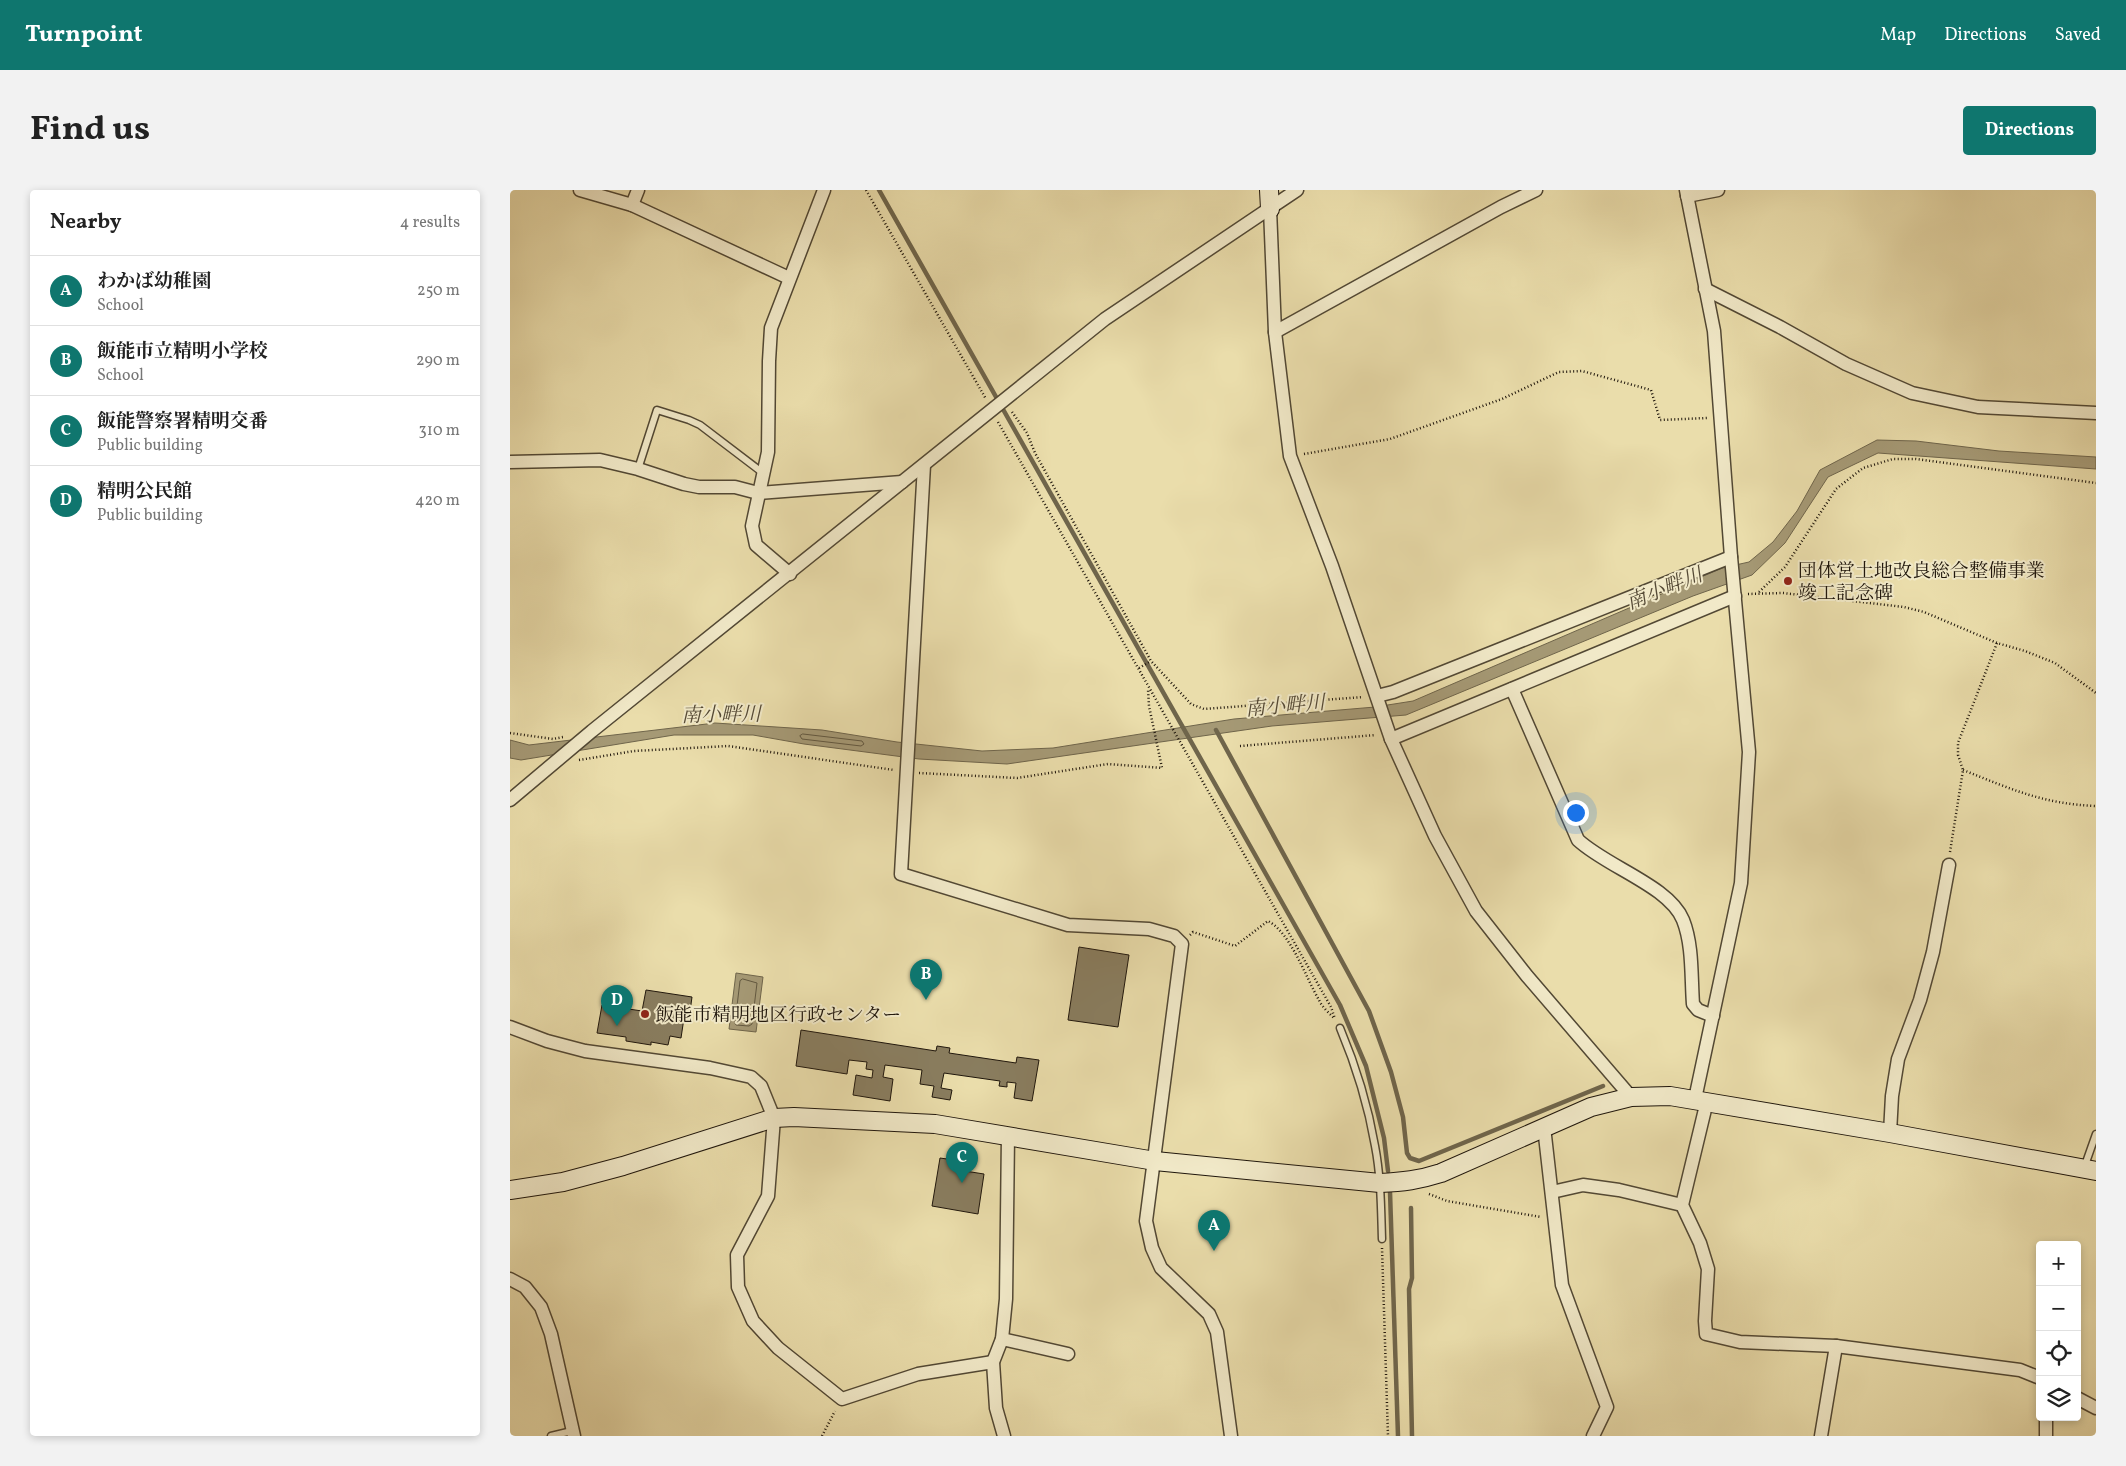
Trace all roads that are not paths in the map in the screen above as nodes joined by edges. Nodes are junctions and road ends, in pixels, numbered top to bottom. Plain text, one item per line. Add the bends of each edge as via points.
1 (580, 190) edge
2 (638, 190) edge
3 (824, 190) edge
4 (1269, 190) edge
5 (1297, 190) edge
6 (1536, 190) edge
7 (1718, 190) edge
8 (1686, 193) edge
9 (632, 205) junction
10 (1270, 209) junction
11 (789, 278) junction
12 (1705, 289) junction
13 (1275, 332) junction
14 (2096, 413) edge
15 (510, 462) edge
16 (924, 466) junction
17 (638, 469) junction
18 (764, 474) junction
19 (902, 482) junction
20 (758, 493) junction
21 (1731, 559) junction
22 (790, 574) junction
23 (1735, 593) junction
24 (1512, 689) junction
25 (1377, 699) junction
26 (1390, 733) junction
27 (510, 800) edge
28 (1949, 865) road end
29 (1713, 1016) junction
30 (510, 1027) edge
31 (1340, 1028) road end
32 (1630, 1097) junction
33 (1701, 1100) junction
34 (774, 1118) junction
35 (1544, 1127) junction
36 (1890, 1133) junction
37 (2096, 1134) edge
38 (1008, 1135) junction
39 (1155, 1161) junction
40 (2090, 1170) edge
41 (1380, 1183) junction
42 (510, 1190) edge
43 (1552, 1192) junction
44 (1682, 1205) junction
45 (1382, 1239) road end
46 (510, 1279) edge
47 (1002, 1339) junction
48 (1836, 1346) junction
49 (1068, 1354) dead end
50 (993, 1362) junction
51 (2036, 1376) edge
52 (2081, 1400) edge
53 (2096, 1408) edge
54 (2046, 1421) edge
55 (573, 1434) edge
56 (551, 1436) edge
57 (1004, 1436) edge
58 (1231, 1436) edge
59 (1593, 1436) edge
60 (1821, 1436) edge
61 (2046, 1436) edge

1 - 9 street
2 - 9 street
3 - 11 street
4 - 10 street
5 - 10 street
6 - 13 street
7 - 8 street
8 - 12 street
9 - 11 street
10 - 13 street
10 - 16 street via 1105,319
11 - 18 street via 771,328 768,452
12 - 14 street via 1846,364 1912,393 1978,407
12 - 21 street via 1714,331
13 - 25 street via 1290,456
15 - 17 street via 600,460
16 - 19 street
16 - 39 street via 901,874 1068,925 1149,929 1174,936 1182,944
17 - 18 lane via 657,410 700,425
17 - 20 street via 699,487 736,487
18 - 20 street
19 - 20 street
19 - 22 street
20 - 22 street via 752,526 756,545
21 - 23 street
21 - 25 street
22 - 27 street
23 - 24 street
23 - 29 street via 1749,752 1741,883
24 - 26 street
24 - 29 street via 1578,840 1598,856 1661,893 1673,903 1683,919 1688,936 1693,1004 1698,1010
25 - 26 street
26 - 32 street via 1435,836 1476,911
28 - 36 street via 1934,952 1898,1059
29 - 33 street
30 - 34 street via 585,1051 752,1077 761,1086
31 - 41 lane via 1363,1092 1376,1147
32 - 33 street via 1670,1096
32 - 35 street via 1592,1107
33 - 36 street
33 - 44 street
34 - 38 street via 911,1122
34 - 42 street via 623,1166 563,1182
34 - 50 street via 768,1196 737,1255 738,1288 753,1321 778,1348 842,1399 918,1374
35 - 41 street via 1442,1173 1417,1180
35 - 43 street
36 - 40 street
37 - 40 lane
38 - 39 street
38 - 47 street via 1006,1299
39 - 41 street
39 - 58 street via 1146,1221 1152,1248 1161,1268 1209,1314 1217,1332
41 - 45 lane
43 - 44 street via 1583,1185
43 - 59 street via 1562,1285 1606,1407
44 - 48 street via 1708,1269 1706,1334 1740,1342
46 - 55 street via 525,1287 542,1307
47 - 49 street
47 - 50 street
48 - 51 street via 2020,1370
48 - 60 street
50 - 57 street via 996,1408
52 - 53 street
54 - 61 street
55 - 56 lane

